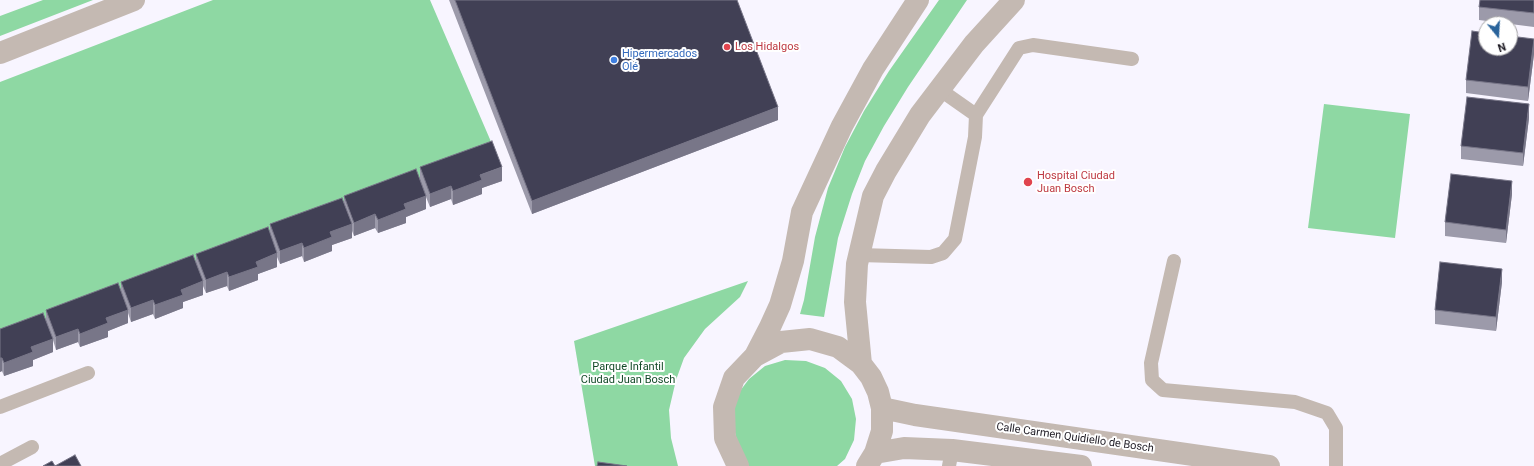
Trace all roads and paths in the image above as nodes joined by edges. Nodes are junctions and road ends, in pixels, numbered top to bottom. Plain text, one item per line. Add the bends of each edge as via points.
1 (134, 0) edge
2 (918, 0) edge
3 (1014, 0) edge
4 (0, 53) edge
5 (1132, 59) dead end
6 (939, 89) junction
7 (976, 115) junction
8 (859, 255) junction
9 (1174, 261) dead end
10 (755, 356) junction
11 (861, 364) junction
12 (88, 373) dead end
13 (0, 408) edge
14 (882, 408) junction
15 (32, 447) dead end
16 (950, 458) edge
17 (871, 459) edge
18 (0, 464) edge
19 (738, 466) edge
20 (1081, 466) edge
21 (1269, 466) edge
22 (1336, 466) edge

1 - 4 street
2 - 10 street via 872,69 802,212 793,261 780,305
3 - 6 street via 974,44
5 - 7 lane via 1033,45 1019,48
6 - 7 lane
6 - 8 street via 920,115 873,196
7 - 8 lane via 975,137 955,239 943,253 931,257
8 - 11 street via 855,302
9 - 22 lane via 1151,363 1152,380 1163,390 1295,402 1327,413 1336,428
10 - 11 street via 781,342 810,339 838,347
10 - 19 street via 734,378 724,408 725,438
11 - 14 street via 871,377
12 - 13 lane
14 - 17 street via 882,431
14 - 21 street, Calle Carmen Quidiello de Bosch via 915,415
15 - 18 lane
16 - 17 street via 904,448
16 - 20 street

